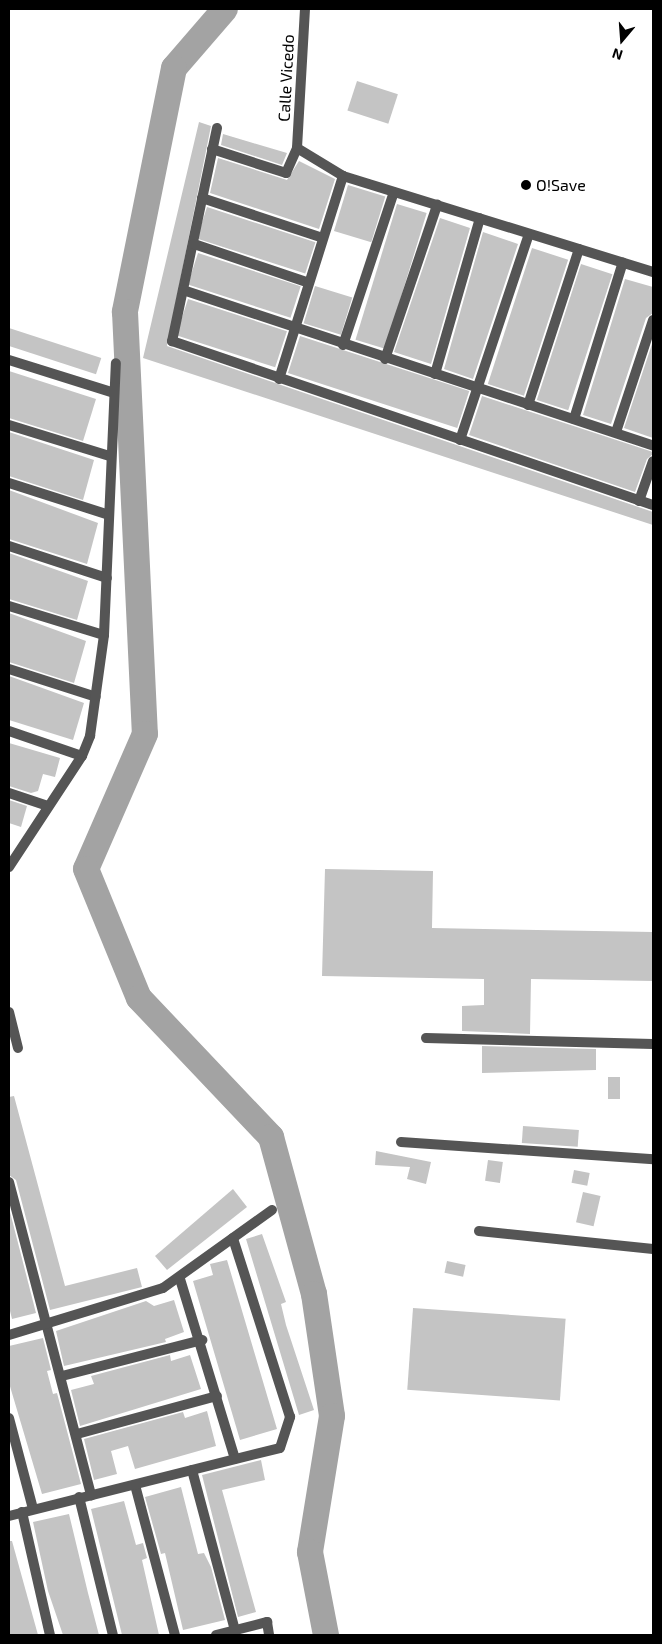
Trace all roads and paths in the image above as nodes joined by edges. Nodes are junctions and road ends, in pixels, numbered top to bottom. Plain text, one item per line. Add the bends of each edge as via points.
1 (305, 9) edge
2 (217, 128) dead end
3 (297, 148) junction
4 (212, 149) junction
5 (344, 176) junction
6 (394, 192) junction
7 (202, 198) junction
8 (437, 205) junction
9 (480, 218) junction
10 (530, 234) junction
11 (323, 238) junction
12 (194, 244) junction
13 (579, 249) junction
14 (623, 262) junction
15 (653, 272) edge
16 (309, 283) junction
17 (183, 290) junction
18 (653, 320) edge
19 (296, 330) junction
20 (343, 345) junction
21 (386, 359) junction
22 (9, 360) edge
23 (116, 363) dead end
24 (435, 374) junction
25 (279, 379) junction
26 (478, 389) junction
27 (114, 393) junction
28 (528, 404) junction
29 (574, 418) junction
30 (9, 425) edge
31 (616, 432) junction
32 (460, 440) junction
33 (653, 445) edge
34 (110, 456) junction
35 (653, 461) edge
36 (9, 484) edge
37 (639, 501) junction
38 (653, 505) edge
39 (109, 514) junction
40 (9, 546) edge
41 (107, 578) junction
42 (9, 606) edge
43 (104, 635) junction
44 (9, 670) edge
45 (96, 697) junction
46 (9, 731) edge
47 (82, 756) junction
48 (9, 793) edge
49 (48, 806) junction
50 (10, 863) edge
51 (9, 1012) edge
52 (426, 1038) dead end
53 (653, 1044) edge
54 (18, 1048) dead end
55 (401, 1142) dead end
56 (653, 1159) edge
57 (9, 1182) edge
58 (272, 1210) dead end
59 (479, 1231) dead end
60 (233, 1238) junction
61 (653, 1249) edge
62 (180, 1279) junction
63 (46, 1325) junction
64 (9, 1335) edge
65 (202, 1340) junction
66 (62, 1376) junction
67 (217, 1396) junction
68 (9, 1418) edge
69 (77, 1434) junction
70 (235, 1460) junction
71 (192, 1470) junction
72 (135, 1485) junction
73 (92, 1495) junction
74 (79, 1497) junction
75 (33, 1509) junction
76 (22, 1512) junction
77 (9, 1516) edge
78 (235, 1631) junction
79 (50, 1635) edge
80 (113, 1635) edge
81 (174, 1635) edge
82 (216, 1635) edge
83 (270, 1635) edge

1 - 3 street, Calle Vicedo
2 - 4 street
3 - 4 street via 286,173
3 - 5 street
4 - 7 street
5 - 6 street
5 - 11 street
6 - 8 street
6 - 20 street
7 - 11 street
7 - 12 street
8 - 9 street
8 - 21 street
9 - 10 street
9 - 24 street
10 - 13 street
10 - 26 street
11 - 16 street
12 - 16 street
12 - 17 street
13 - 14 street
13 - 28 street
14 - 15 street
14 - 29 street
16 - 19 street
17 - 19 street
17 - 25 street via 172,341
18 - 31 street
19 - 20 street
19 - 25 street
20 - 21 street
21 - 24 street
22 - 27 street
23 - 27 street
24 - 26 street
25 - 32 street
26 - 28 street
26 - 32 street
27 - 34 street
28 - 29 street
29 - 31 street
30 - 34 street
31 - 33 street
32 - 37 street
34 - 39 street
35 - 37 street
36 - 39 street
37 - 38 street
39 - 41 street
40 - 41 street
41 - 43 street
42 - 43 street
43 - 45 street
44 - 45 street
45 - 47 street
46 - 47 street
47 - 49 street
48 - 49 street
49 - 50 street
51 - 54 street
52 - 53 street
55 - 56 street
57 - 63 street
58 - 60 street
59 - 61 street
60 - 62 street
60 - 70 street via 290,1417 280,1448
62 - 63 street
62 - 65 street
63 - 64 street
63 - 66 street
65 - 66 street
65 - 67 street
66 - 69 street
67 - 69 street
67 - 70 street
68 - 75 street
69 - 73 street
70 - 71 street
71 - 72 street
71 - 78 street
72 - 73 street
72 - 81 street
73 - 74 street
74 - 75 street
74 - 80 street
75 - 76 street
76 - 77 street
76 - 79 street
78 - 82 street
78 - 83 street via 267,1622

